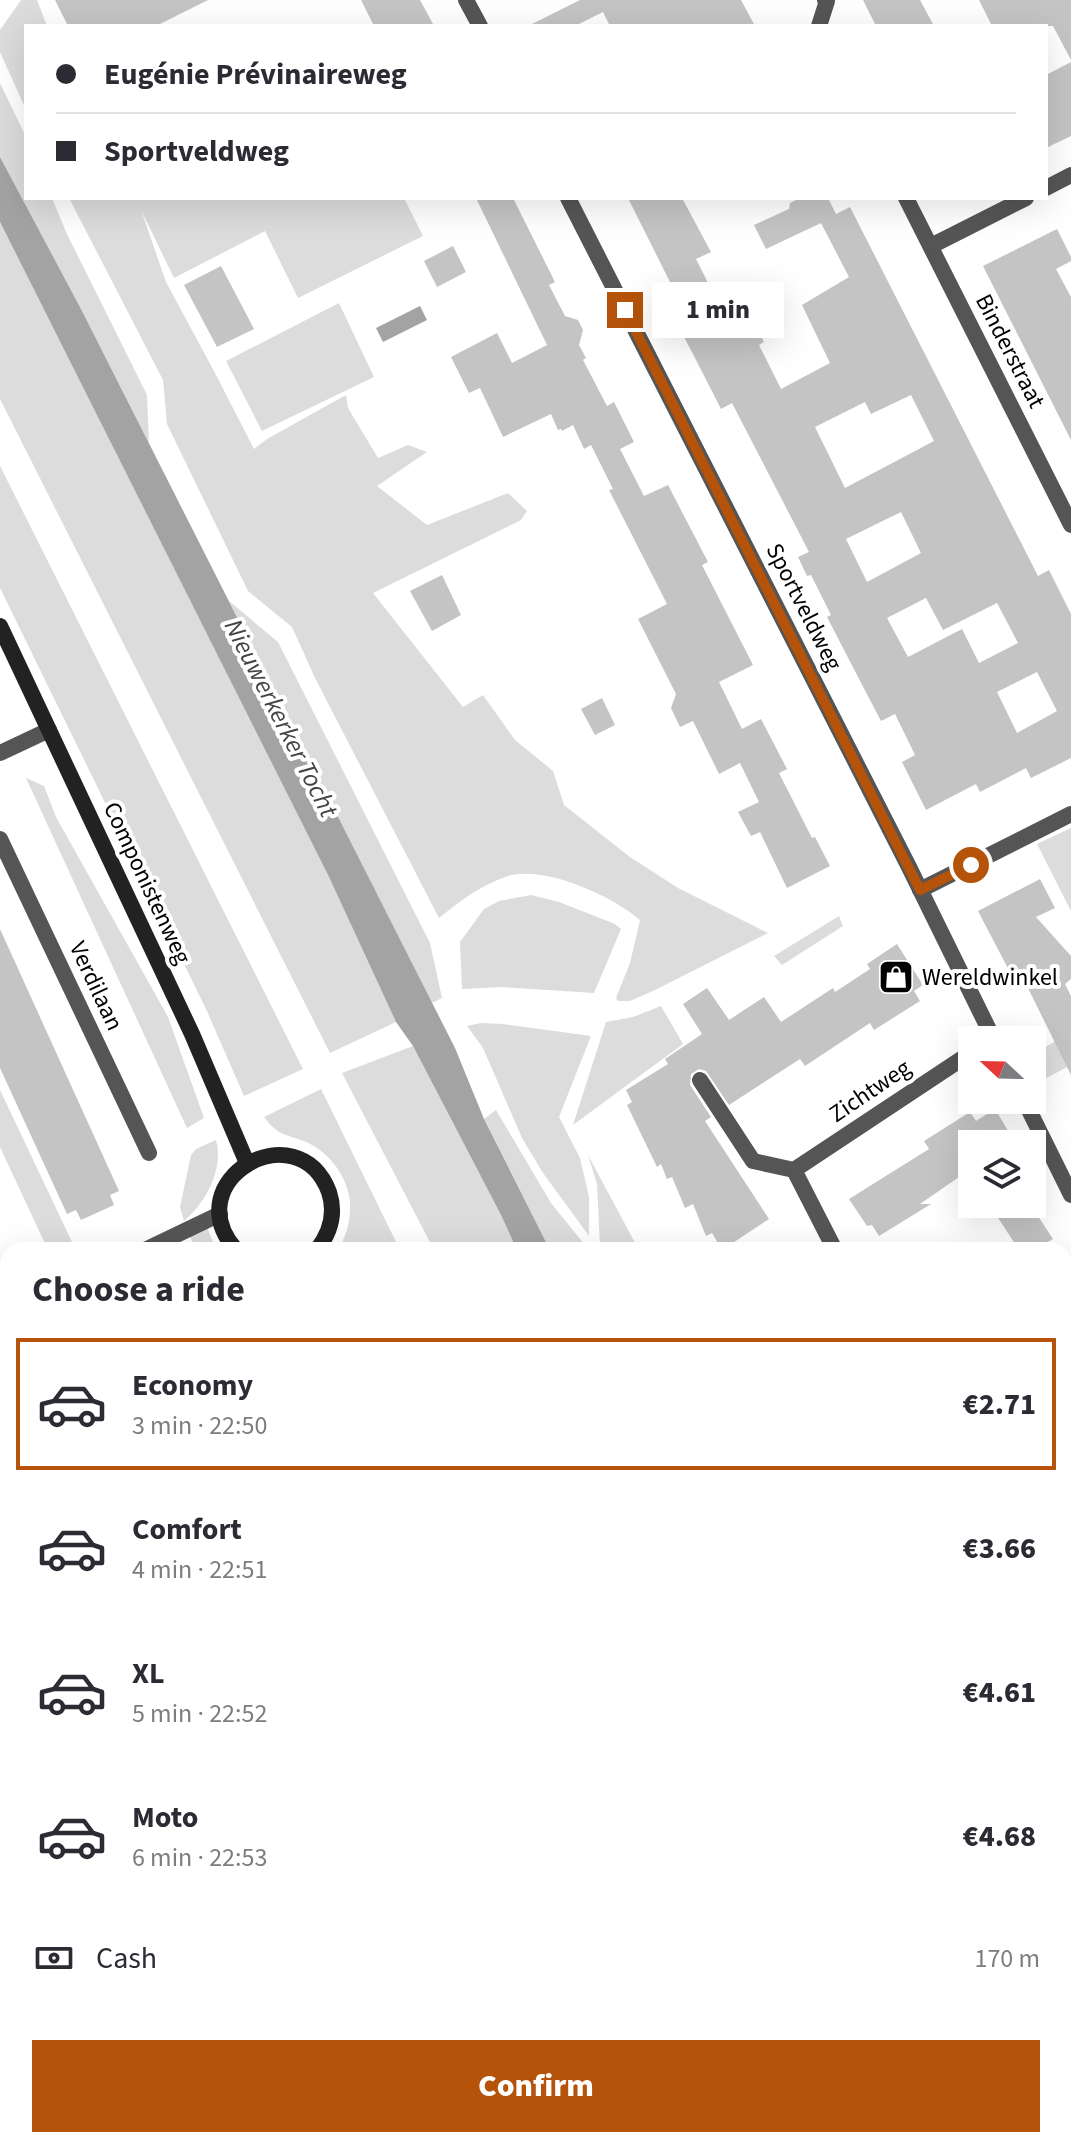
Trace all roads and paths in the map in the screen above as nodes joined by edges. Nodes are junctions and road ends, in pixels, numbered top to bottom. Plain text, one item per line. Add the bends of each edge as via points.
1 (466, 0) edge
2 (827, 0) edge
3 (479, 24) edge
4 (820, 24) edge
5 (1071, 175) edge
6 (1048, 187) edge
7 (569, 200) edge
8 (907, 200) edge
9 (1022, 200) edge
10 (931, 246) junction
11 (1064, 492) edge
12 (1071, 525) edge
13 (0, 626) edge
14 (49, 730) junction
15 (0, 753) edge
16 (1071, 814) edge
17 (0, 839) edge
18 (920, 890) junction
19 (986, 1026) edge
20 (958, 1061) edge
21 (700, 1080) dead end
22 (1031, 1114) edge
23 (149, 1153) dead end
24 (247, 1163) junction
25 (794, 1170) junction
26 (1071, 1195) edge
27 (220, 1214) junction
28 (162, 1242) edge
29 (231, 1242) edge
30 (322, 1242) edge
31 (831, 1242) edge

1 - 3 street
2 - 4 street
5 - 6 street
7 - 18 street, Sportveldweg
8 - 10 street, Binderstraat
9 - 10 street
10 - 11 street, Binderstraat
11 - 12 street, Binderstraat
13 - 14 main road, Componistenweg
14 - 15 street
14 - 24 main road, Componistenweg
16 - 18 street
17 - 23 street, Verdilaan
18 - 19 street, Sportveldweg
20 - 25 street, Zichtweg
21 - 25 street via 753,1161
22 - 26 street
24 - 27 main road via 227,1185
24 - 30 main road via 281,1155 313,1169 331,1199 332,1216
25 - 31 street
27 - 28 street
27 - 29 main road

